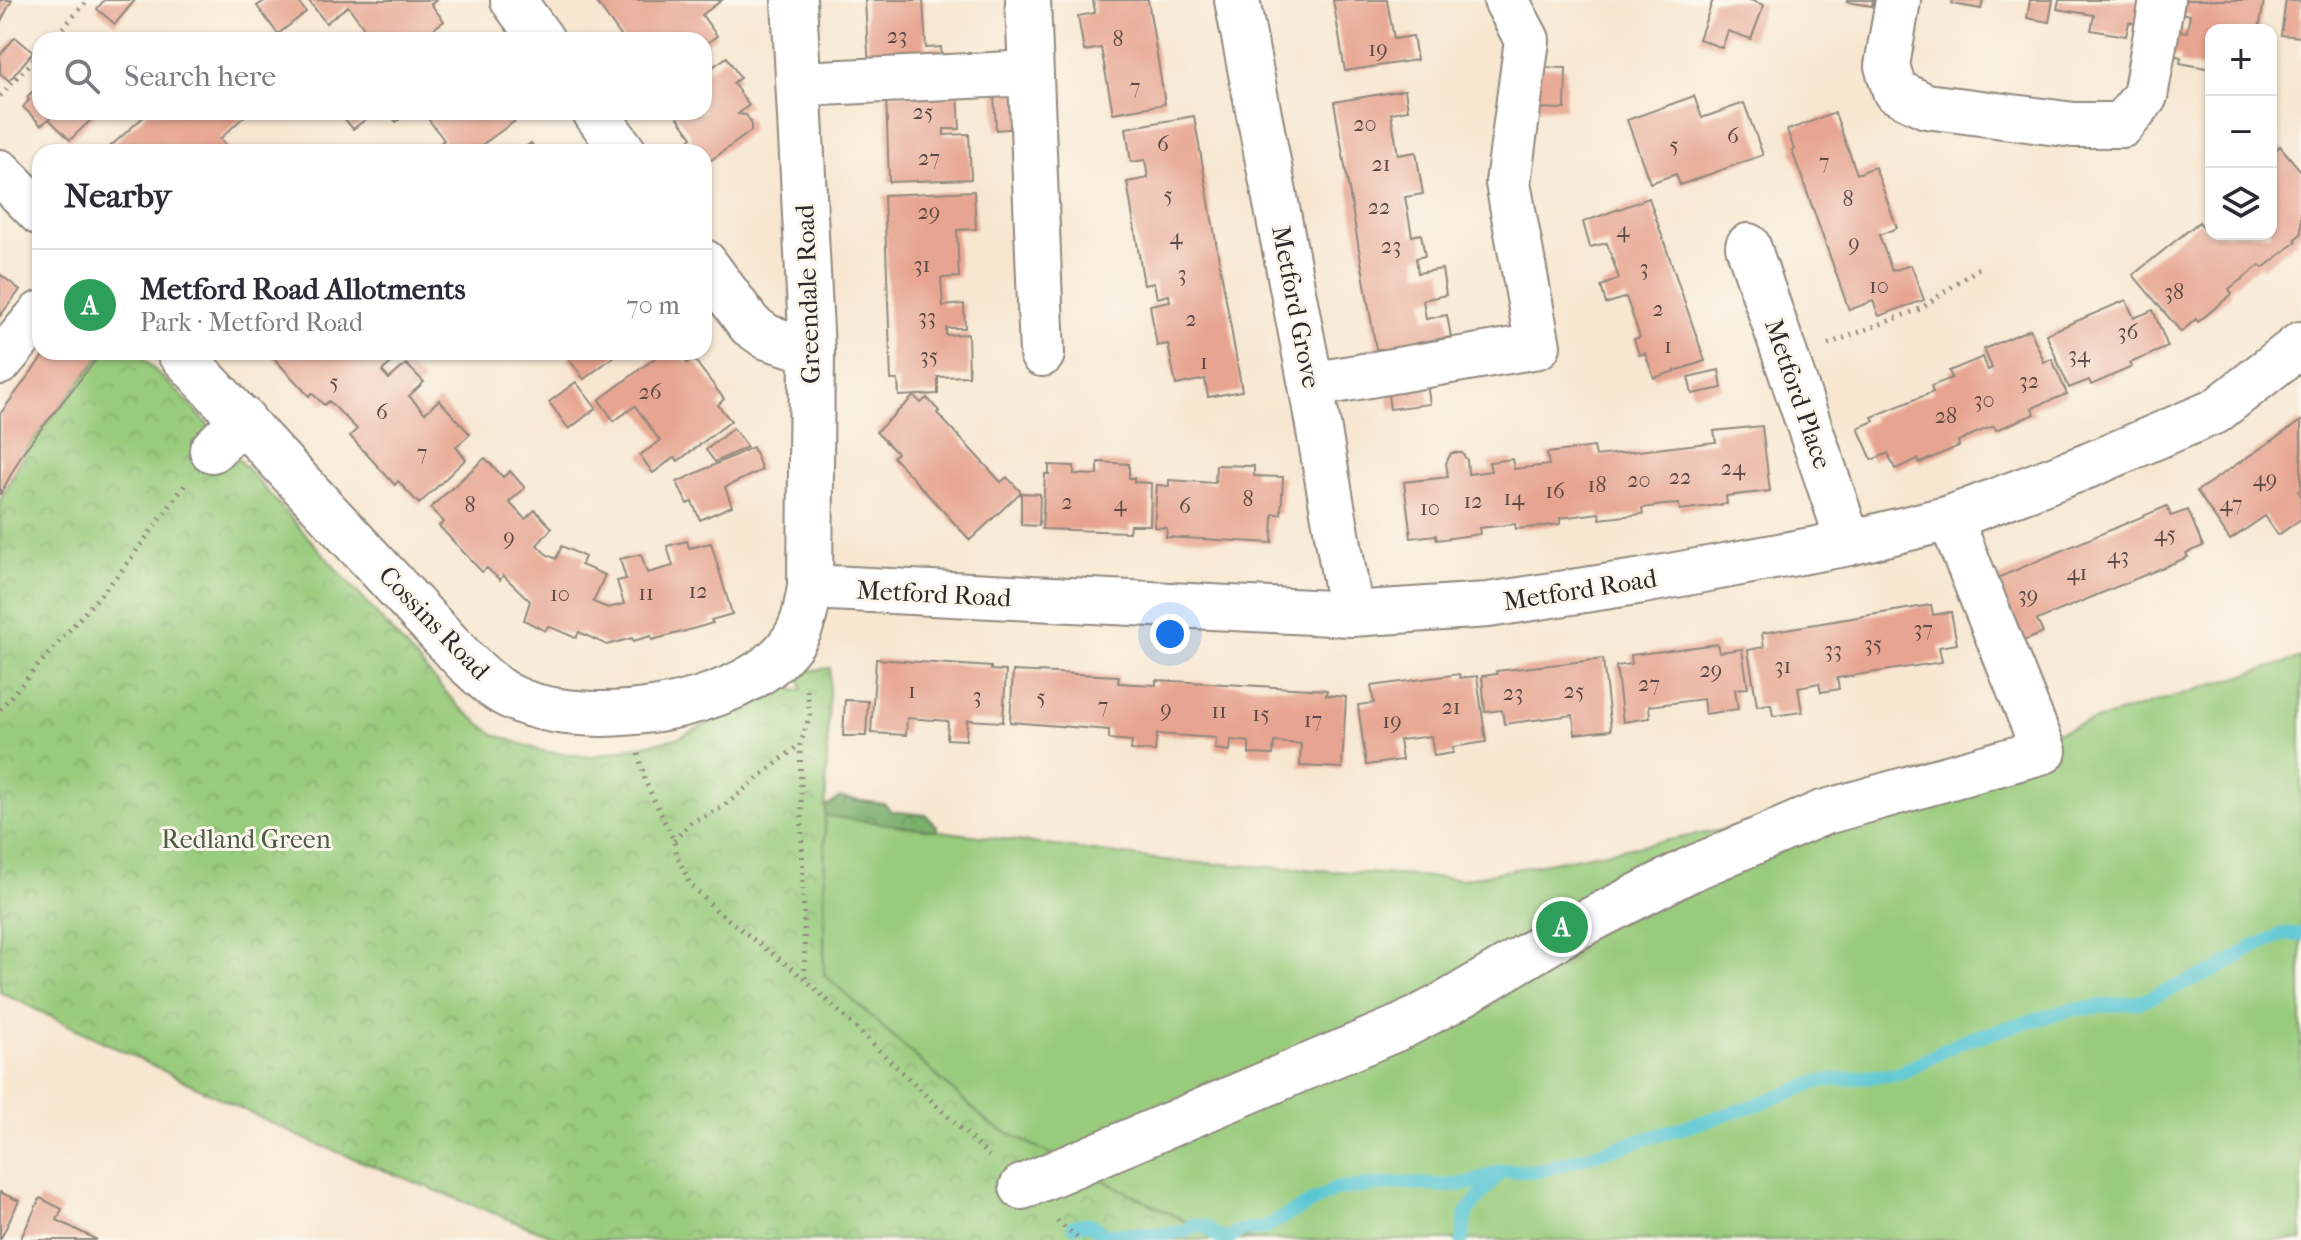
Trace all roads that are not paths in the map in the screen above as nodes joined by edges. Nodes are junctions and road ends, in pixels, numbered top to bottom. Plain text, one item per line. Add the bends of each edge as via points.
1 (513, 0) edge
2 (794, 0) edge
3 (1028, 0) edge
4 (1237, 0) edge
5 (1506, 0) edge
6 (1898, 0) edge
7 (2162, 0) edge
8 (536, 32) edge
9 (1031, 73) junction
10 (800, 84) junction
11 (601, 120) edge
12 (618, 144) edge
13 (0, 172) edge
14 (32, 205) edge
15 (1748, 246) dead end
16 (712, 273) edge
17 (32, 324) edge
18 (2301, 344) edge
19 (812, 351) junction
20 (1042, 354) dead end
21 (187, 360) edge
22 (0, 362) edge
23 (1311, 385) junction
24 (243, 419) junction
25 (212, 450) road end
26 (1950, 518) junction
27 (1849, 543) junction
28 (810, 587) junction
29 (1351, 614) junction
30 (1022, 1187) road end

1 - 8 street
2 - 10 street, Greendale Road
3 - 9 street
4 - 23 street, Metford Grove
5 - 23 street via 1527,40 1508,183 1538,346
6 - 7 street via 1887,66 1895,91 1926,106 2074,125 2122,125 2145,96
9 - 10 street
9 - 20 street
10 - 19 street, Greendale Road
11 - 12 street
13 - 14 street
15 - 27 street, Metford Place
16 - 19 street via 750,325 767,337
17 - 22 street
18 - 26 street, Metford Road via 2216,411
19 - 28 street, Greendale Road
21 - 24 street, Cossins Road
23 - 29 street, Metford Grove
24 - 25 street
24 - 28 street, Cossins Road via 466,662 508,696 552,711 627,714 723,691 764,671 790,646 804,621
26 - 27 street, Metford Road
26 - 30 street via 2044,751 1792,824 1565,933 1403,1026
27 - 29 street, Metford Road via 1488,605
28 - 29 street, Metford Road

